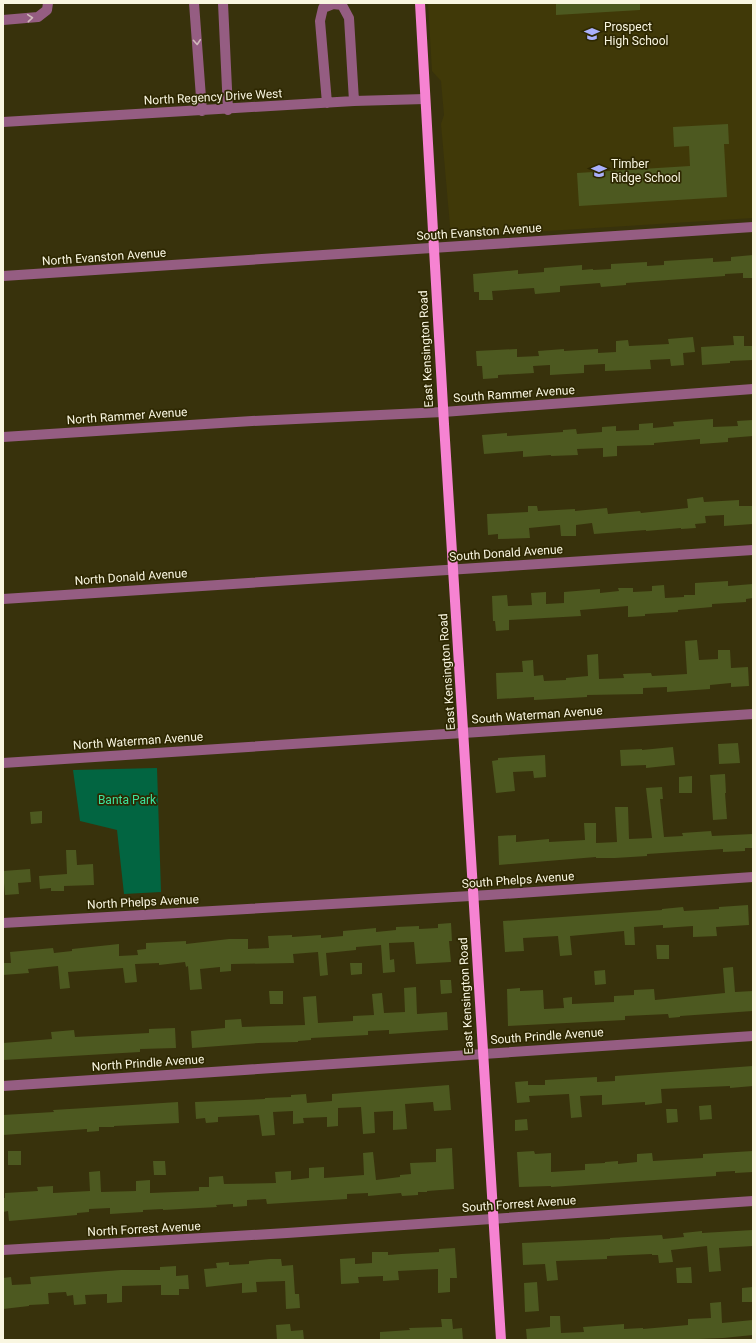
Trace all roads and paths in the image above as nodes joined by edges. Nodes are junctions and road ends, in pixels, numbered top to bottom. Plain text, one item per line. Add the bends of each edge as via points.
1 (48, 3) edge
2 (194, 3) edge
3 (223, 3) edge
4 (420, 3) edge
5 (3, 20) edge
6 (425, 99) junction
7 (354, 101) junction
8 (327, 103) junction
9 (228, 110) junction
10 (202, 111) junction
11 (3, 122) edge
12 (753, 227) edge
13 (434, 248) junction
14 (206, 263) joint
15 (3, 276) edge
16 (753, 389) edge
17 (443, 412) junction
18 (252, 421) joint
19 (3, 437) edge
20 (753, 550) edge
21 (453, 569) junction
22 (262, 581) joint
23 (3, 599) edge
24 (753, 714) edge
25 (463, 733) junction
26 (274, 745) joint
27 (3, 763) edge
28 (753, 877) edge
29 (473, 896) junction
30 (285, 907) joint
31 (3, 923) edge
32 (753, 1036) edge
33 (482, 1053) junction
34 (294, 1066) joint
35 (3, 1086) edge
36 (753, 1201) edge
37 (493, 1219) junction
38 (288, 1233) joint
39 (3, 1250) edge
40 (501, 1340) edge

5 -> 1 street via 38,17 47,10
2 -> 10 street
3 - 9 street
4 - 6 main road, East Kensington Road
6 - 7 street, North Regency Drive West
6 - 13 main road, East Kensington Road
7 - 8 street, North Regency Drive West
7 - 8 street via 349,18 342,5 333,4 323,8 320,21
8 - 9 street, North Regency Drive West
9 - 10 street, North Regency Drive West
10 - 11 street, North Regency Drive West
12 - 13 street, South Evanston Avenue
13 - 14 street, South Evanston Avenue
13 - 17 main road, East Kensington Road
14 - 15 street, North Evanston Avenue
16 - 17 street, South Rammer Avenue
17 - 18 street, South Rammer Avenue
17 - 21 main road, East Kensington Road
18 - 19 street, North Rammer Avenue
20 - 21 street, South Donald Avenue
21 - 22 street, South Donald Avenue
21 - 25 main road, East Kensington Road
22 - 23 street, North Donald Avenue
24 - 25 street, South Waterman Avenue
25 - 26 street, South Waterman Avenue
25 - 29 main road, East Kensington Road
26 - 27 street, North Waterman Avenue
28 - 29 street, South Phelps Avenue
29 - 30 street, South Phelps Avenue
29 - 33 main road, East Kensington Road
30 - 31 street, North Phelps Avenue
32 - 33 street, South Prindle Avenue
33 - 34 street, South Prindle Avenue
33 - 37 main road, East Kensington Road
34 - 35 street, North Prindle Avenue
36 - 37 street, South Forrest Avenue
37 - 38 street, South Forrest Avenue
37 - 40 main road, East Kensington Road
38 - 39 street, North Forrest Avenue

